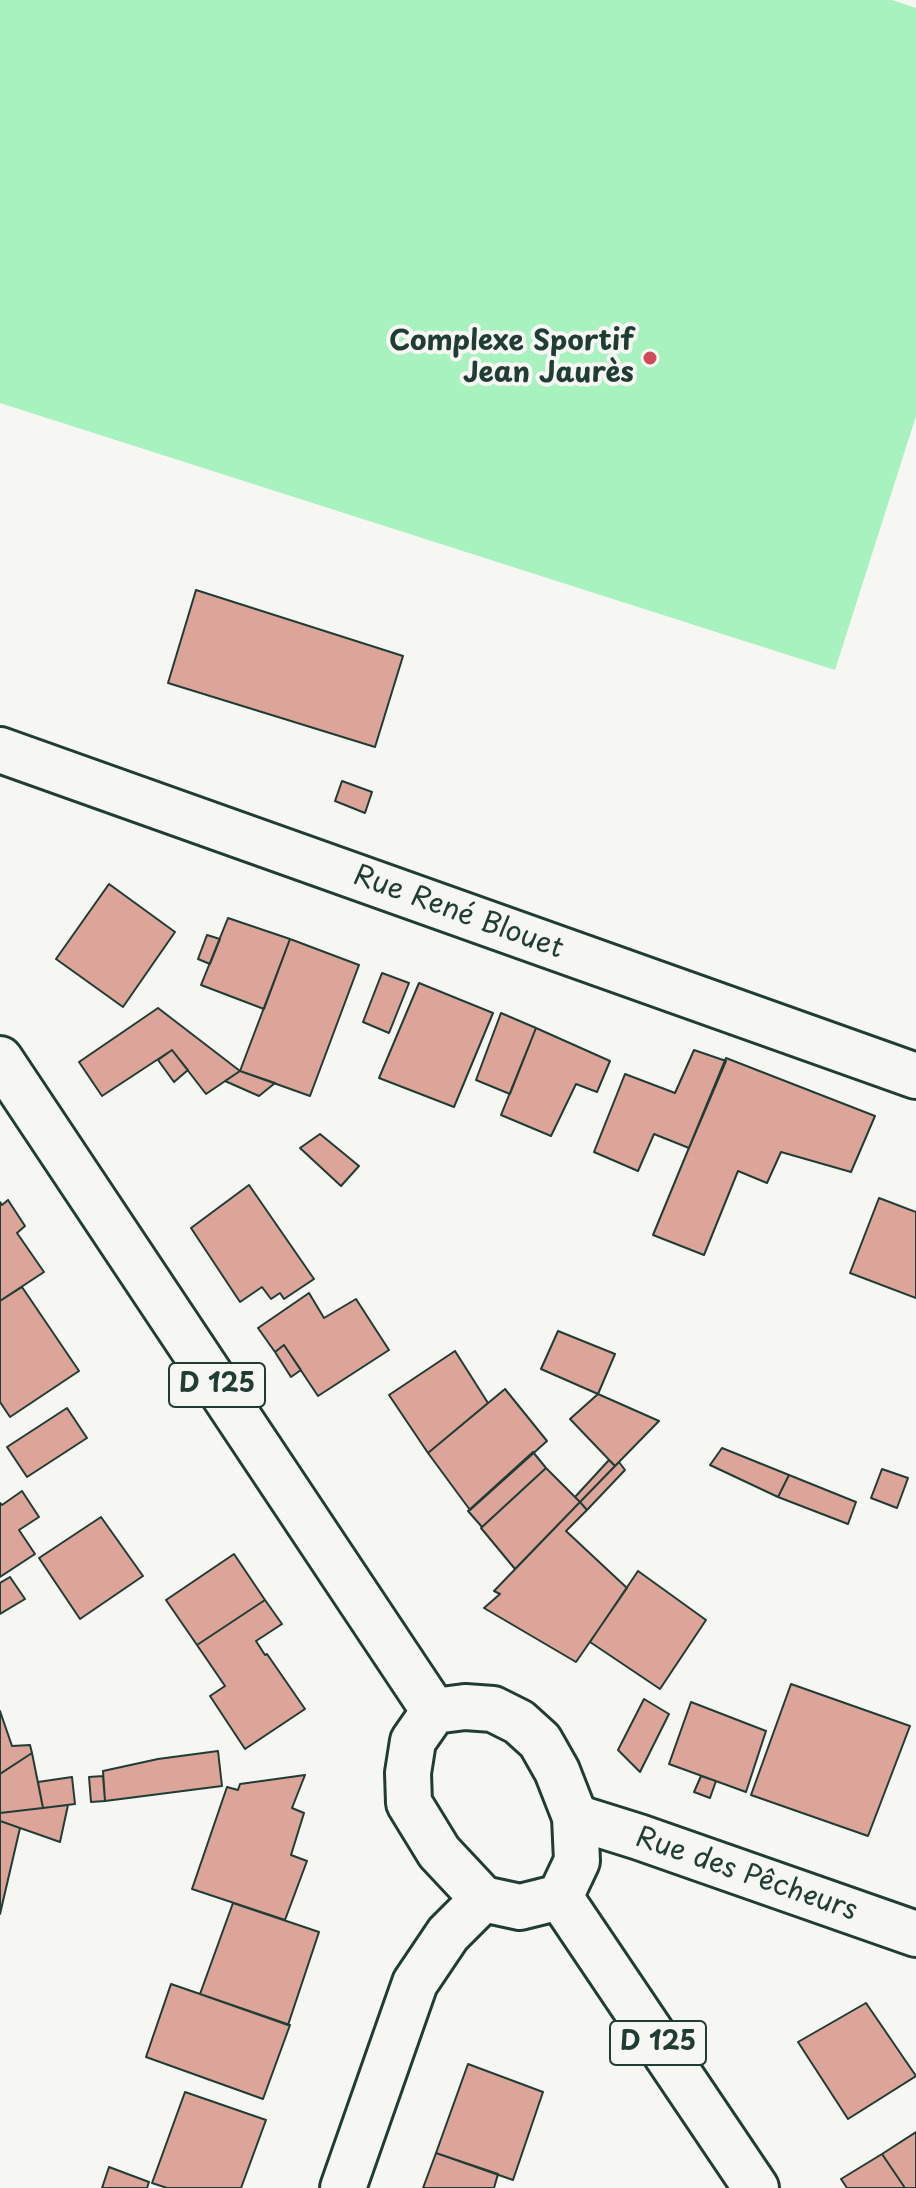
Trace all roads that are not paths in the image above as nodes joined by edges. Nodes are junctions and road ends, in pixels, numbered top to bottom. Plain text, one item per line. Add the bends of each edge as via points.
1 (0, 750) edge
2 (0, 1059) edge
3 (916, 1076) edge
4 (434, 1711) junction
5 (575, 1817) junction
6 (560, 1897) junction
7 (483, 1899) junction
8 (916, 1934) edge
9 (343, 2188) edge
10 (756, 2188) edge

1 - 3 main road, Rue René Blouet
2 - 4 main road, D 125
4 - 5 main road via 493,1709 519,1722 540,1741
4 - 7 main road via 413,1741 409,1803 439,1852
5 - 6 main road via 577,1861
5 - 8 main road, Rue des Pêcheurs
6 - 7 main road via 520,1907
6 - 10 main road, D 125
7 - 9 main road via 448,1934 415,1983

